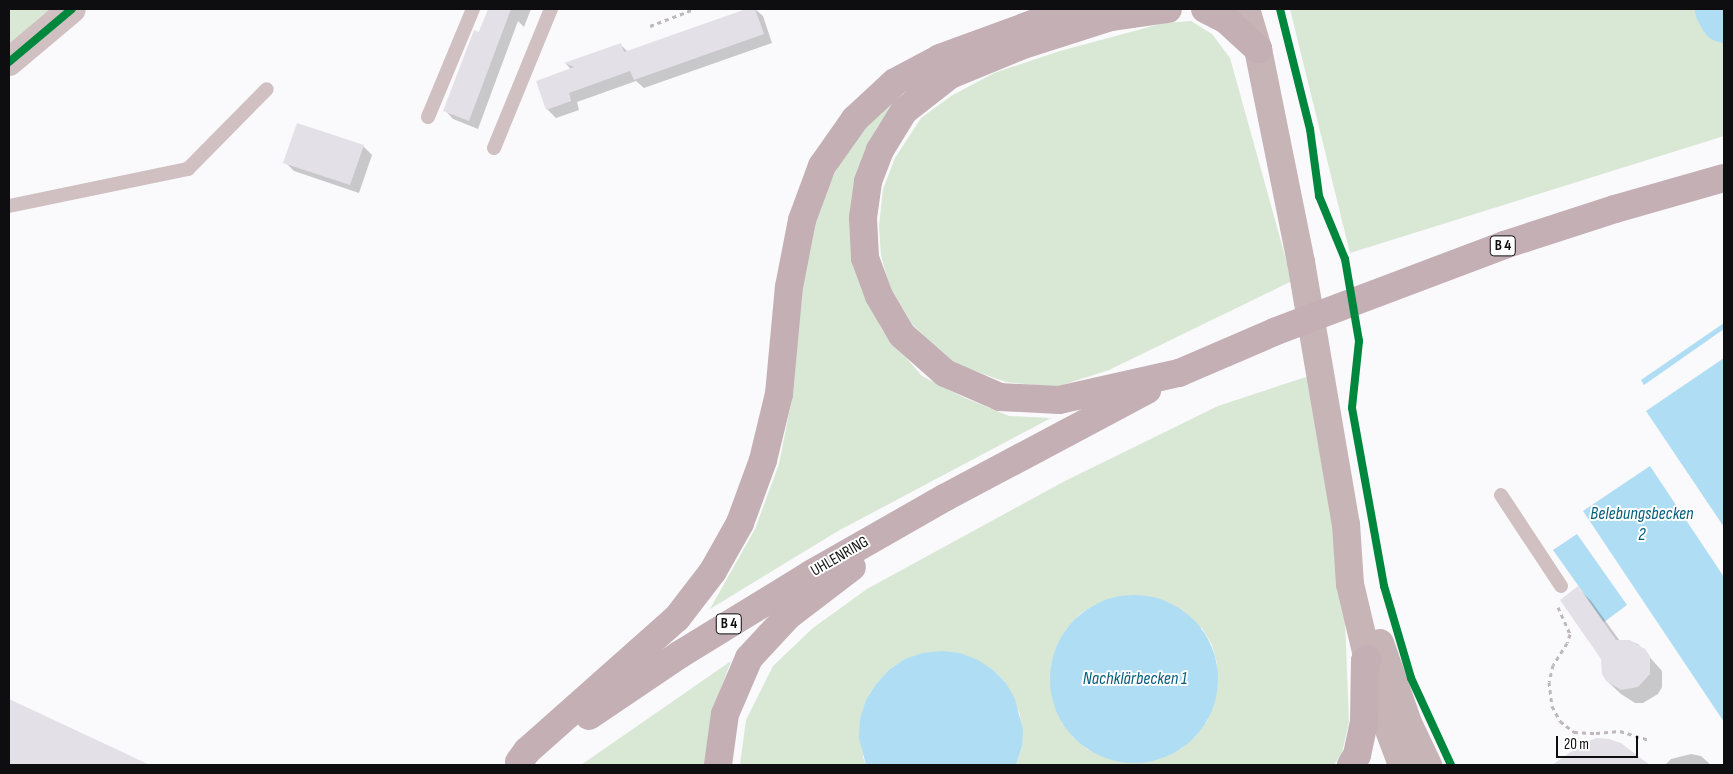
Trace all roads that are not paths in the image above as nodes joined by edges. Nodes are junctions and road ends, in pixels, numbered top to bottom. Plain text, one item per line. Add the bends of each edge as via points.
1 (72, 9) edge
2 (472, 9) edge
3 (551, 9) edge
4 (1073, 9) edge
5 (1168, 9) edge
6 (1205, 9) edge
7 (1246, 9) edge
8 (1258, 49) junction
9 (9, 62) edge
10 (267, 89) dead end
11 (428, 117) dead end
12 (494, 148) dead end
13 (1715, 181) edge
14 (9, 206) edge
15 (1180, 373) junction
16 (1501, 495) dead end
17 (946, 497) junction
18 (1346, 524) junction
19 (1561, 586) road end
20 (1367, 659) junction
21 (517, 764) edge
22 (718, 765) edge
23 (1351, 765) edge
24 (1402, 765) edge
25 (1428, 765) edge

1 - 9 street
2 - 11 lane
3 - 12 lane
4 - 21 highway via 940,58 895,82 855,119 822,166 802,220 789,287 779,394 763,460 740,523 713,571 677,618 527,751
5 - 15 highway via 1111,18 1023,45 950,76 904,112 880,150 868,182 863,218 865,258 879,296 902,334 945,373 1000,396 1059,400
6 - 8 highway via 1225,19
7 - 8 main road
8 - 18 main road via 1301,262
10 - 14 lane via 188,170
13 - 15 highway, B 4 via 1504,245 1392,286
15 - 17 highway, UHLENRING / B 4
16 - 19 lane
17 - 21 highway, UHLENRING / B 4 via 679,655
17 - 22 highway via 788,615 749,658 725,714
18 - 20 main road via 1350,584
18 - 25 main road via 1384,655 1408,722
20 - 23 highway via 1364,722 1358,754
20 - 24 main road via 1377,698

